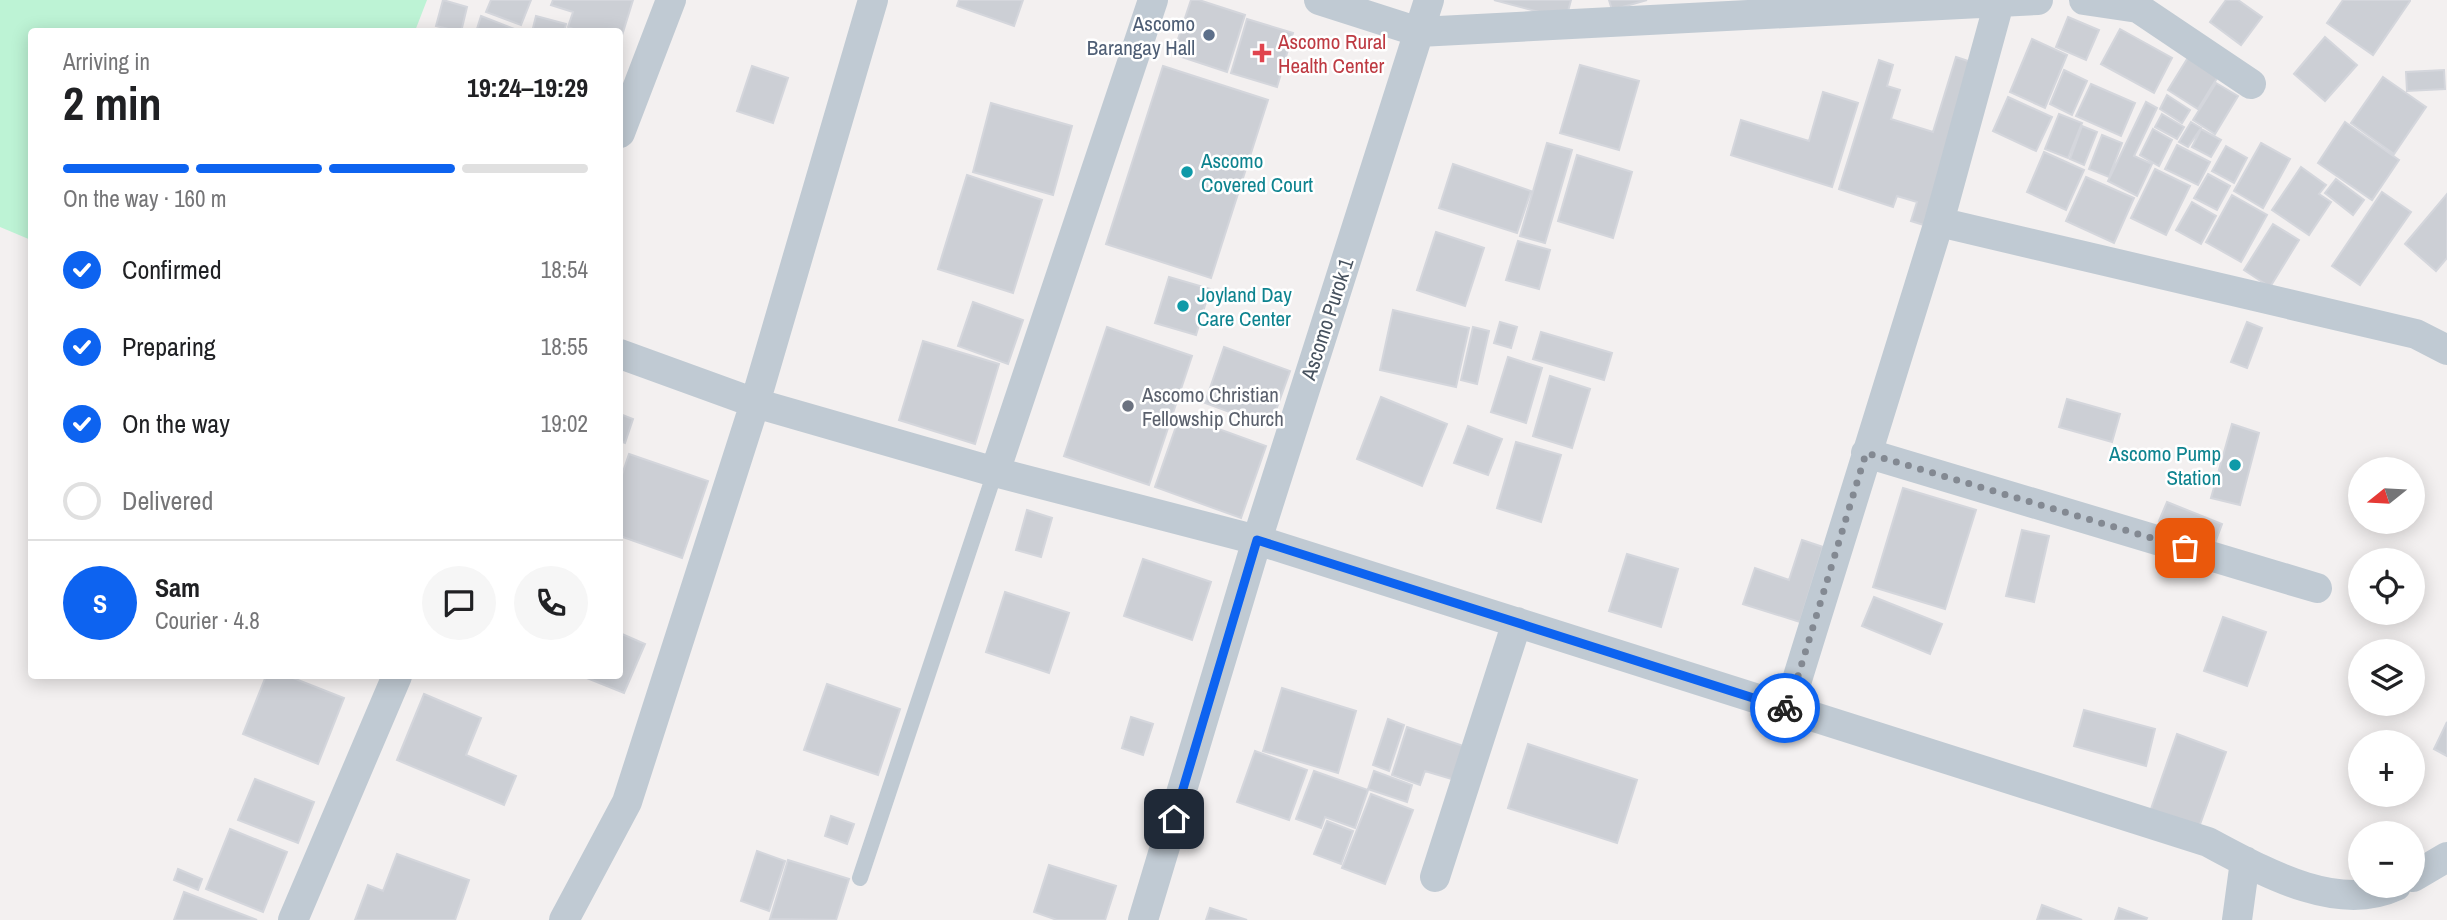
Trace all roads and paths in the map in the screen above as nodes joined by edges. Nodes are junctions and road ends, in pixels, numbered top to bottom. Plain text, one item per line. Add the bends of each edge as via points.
1 (671, 0) edge
2 (873, 0) edge
3 (1153, 0) edge
4 (1319, 0) edge
5 (1429, 0) edge
6 (2038, 0) edge
7 (2084, 0) edge
8 (1998, 3) junction
9 (1419, 32) junction
10 (2251, 83) dead end
11 (623, 125) edge
12 (1939, 222) junction
13 (2447, 350) edge
14 (623, 355) edge
15 (755, 403) junction
16 (1866, 453) junction
17 (995, 472) junction
18 (1257, 540) junction
19 (2317, 588) dead end
20 (1517, 622) junction
21 (396, 679) edge
22 (1788, 709) junction
23 (2447, 857) edge
24 (2245, 861) junction
25 (2425, 870) edge
26 (1435, 877) dead end
27 (860, 878) dead end
28 (2348, 896) edge
29 (293, 920) edge
30 (565, 920) edge
31 (1143, 920) edge
32 (2237, 920) edge

1 - 11 street
2 - 15 street
3 - 17 street
4 - 9 street
5 - 9 street, Ascomo Purok 1
6 - 8 street
7 - 10 street via 2138,8
8 - 9 street
8 - 12 street
9 - 18 street, Ascomo Purok 1
12 - 13 street via 2416,334
12 - 16 street
14 - 15 street
15 - 17 street
15 - 30 street via 627,802
16 - 19 street
16 - 22 street
17 - 18 street
17 - 27 lane
18 - 20 street
18 - 31 street, Ascomo Purok 1
20 - 22 street
20 - 26 street
21 - 29 street
22 - 24 street via 2208,842
23 - 25 street
24 - 28 street via 2296,884
24 - 32 street

